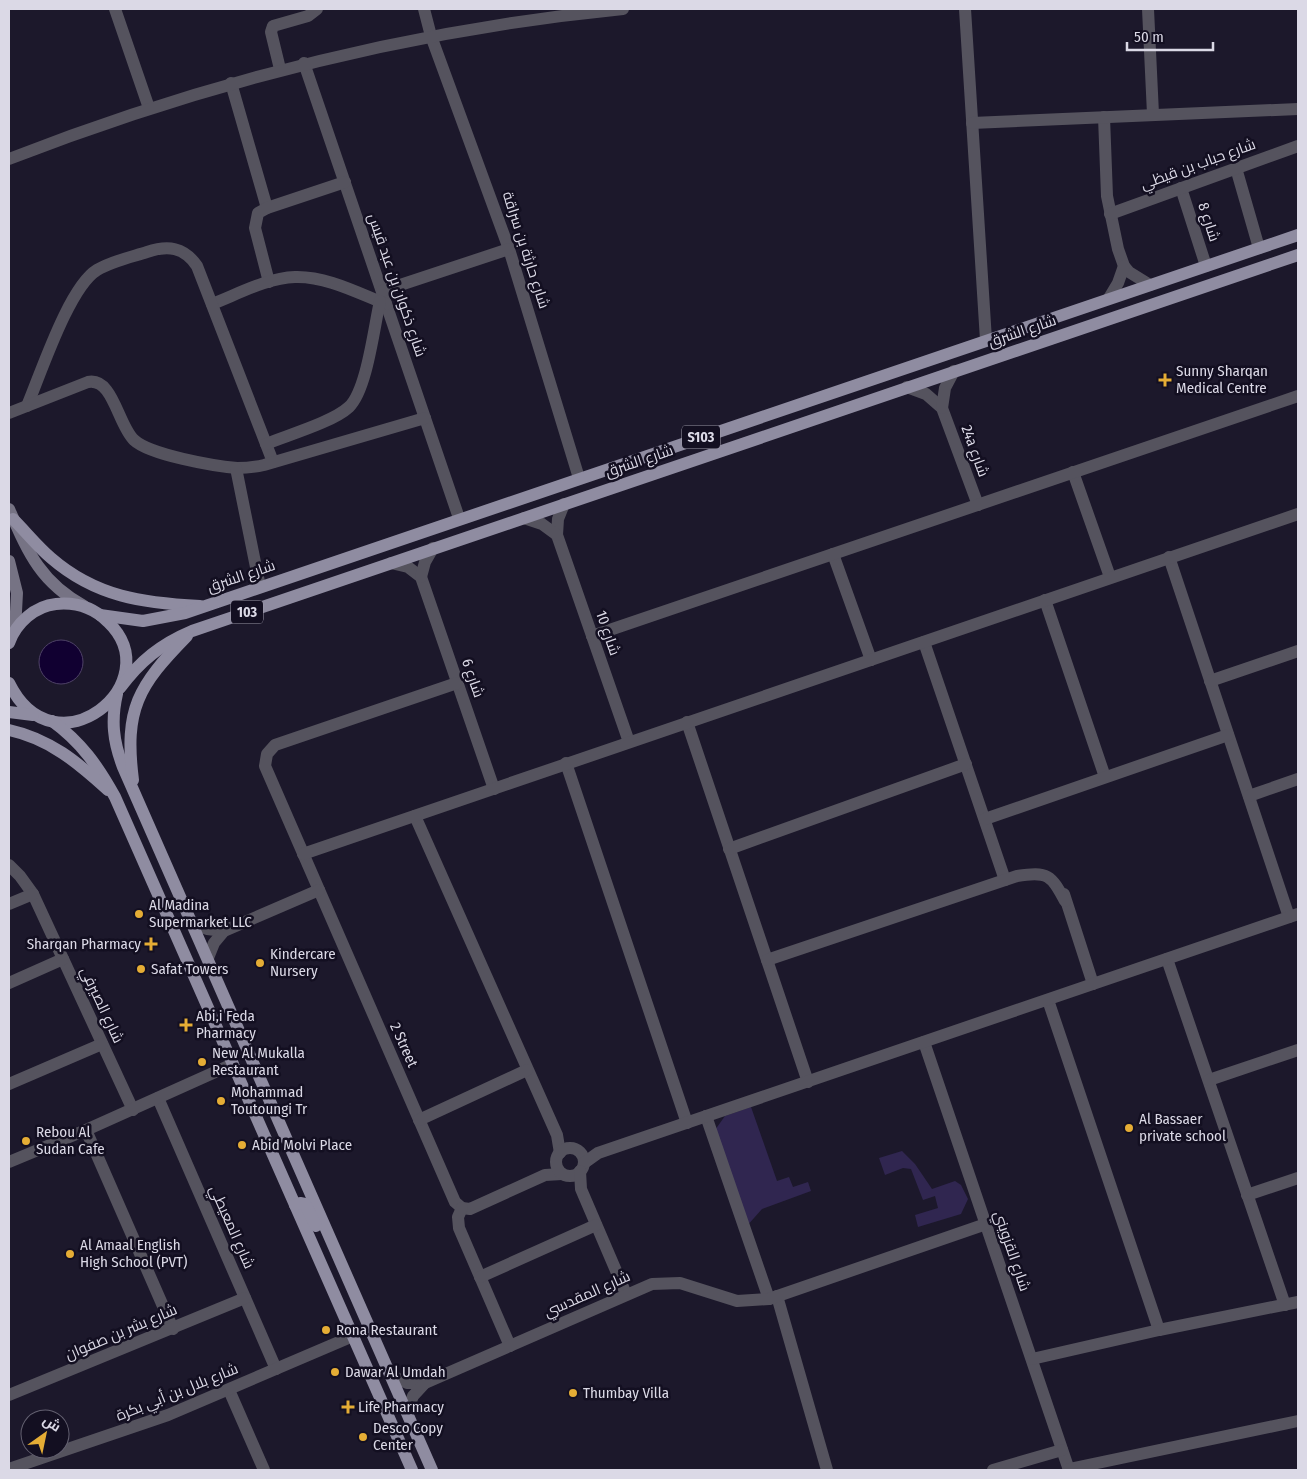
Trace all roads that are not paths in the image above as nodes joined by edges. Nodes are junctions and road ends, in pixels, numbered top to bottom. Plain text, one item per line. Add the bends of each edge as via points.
1 (115, 9) edge
2 (316, 9) edge
3 (424, 9) edge
4 (623, 9) edge
5 (965, 9) edge
6 (1148, 9) edge
7 (431, 36) junction
8 (304, 63) junction
9 (280, 69) junction
10 (231, 83) junction
11 (149, 108) junction
12 (1298, 109) edge
13 (1153, 114) junction
14 (1104, 117) junction
15 (972, 123) junction
16 (1298, 146) edge
17 (9, 159) edge
18 (1236, 168) junction
19 (345, 182) junction
20 (1182, 188) junction
21 (267, 208) junction
22 (1110, 214) junction
23 (1298, 235) edge
24 (1259, 248) junction
25 (510, 249) junction
26 (1296, 258) edge
27 (1124, 266) junction
28 (1206, 266) junction
29 (270, 282) junction
30 (1150, 284) junction
31 (1109, 298) junction
32 (383, 299) junction
33 (212, 304) junction
34 (1044, 320) junction
35 (986, 340) junction
36 (1030, 346) junction
37 (954, 371) junction
38 (907, 387) junction
39 (1298, 396) edge
40 (27, 406) junction
41 (942, 408) junction
42 (9, 413) edge
43 (425, 418) junction
44 (266, 444) junction
45 (273, 462) junction
46 (236, 468) junction
47 (1073, 472) junction
48 (579, 478) junction
49 (538, 492) junction
50 (564, 504) junction
51 (978, 505) junction
52 (11, 514) edge
53 (1298, 514) edge
54 (459, 518) junction
55 (522, 518) junction
56 (557, 535) junction
57 (433, 548) junction
58 (833, 554) junction
59 (1169, 558) junction
60 (9, 561) edge
61 (391, 563) junction
62 (421, 577) junction
63 (1110, 577) junction
64 (260, 587) junction
65 (1045, 600) junction
66 (205, 606) junction
67 (86, 607) junction
68 (100, 615) junction
69 (15, 630) junction
70 (192, 631) junction
71 (592, 636) junction
72 (924, 642) junction
73 (9, 643) edge
74 (1298, 651) edge
75 (871, 660) junction
76 (1210, 681) junction
77 (9, 683) edge
78 (457, 683) junction
79 (118, 691) junction
80 (9, 712) edge
81 (37, 716) junction
82 (52, 721) junction
83 (687, 722) junction
84 (9, 730) edge
85 (1228, 735) junction
86 (629, 742) junction
87 (566, 763) junction
88 (966, 764) junction
89 (1105, 777) junction
90 (1298, 779) edge
91 (494, 788) junction
92 (134, 792) junction
93 (1249, 796) junction
94 (115, 797) junction
95 (415, 816) junction
96 (985, 819) junction
97 (729, 849) junction
98 (303, 854) junction
99 (9, 865) edge
100 (1011, 878) junction
101 (318, 890) junction
102 (33, 894) junction
103 (9, 904) edge
104 (1294, 916) edge
105 (192, 922) junction
106 (224, 931) junction
107 (208, 958) junction
108 (63, 959) junction
109 (1167, 959) junction
110 (767, 960) junction
111 (9, 983) edge
112 (1093, 984) junction
113 (1048, 1000) junction
114 (924, 1042) junction
115 (102, 1044) junction
116 (1298, 1050) edge
117 (233, 1064) junction
118 (528, 1070) junction
119 (1209, 1080) junction
120 (808, 1082) junction
121 (9, 1084) edge
122 (158, 1098) junction
123 (133, 1110) junction
124 (706, 1116) junction
125 (419, 1120) junction
126 (687, 1123) junction
127 (86, 1130) junction
128 (572, 1158) junction
129 (9, 1162) edge
130 (545, 1175) junction
131 (565, 1175) junction
132 (1298, 1178) edge
133 (581, 1189) junction
134 (1247, 1195) junction
135 (295, 1205) junction
136 (462, 1208) junction
137 (986, 1224) junction
138 (596, 1225) junction
139 (339, 1258) junction
140 (480, 1277) junction
141 (626, 1294) junction
142 (245, 1298) junction
143 (773, 1298) junction
144 (1292, 1304) edge
145 (173, 1329) junction
146 (1159, 1330) junction
147 (353, 1336) junction
148 (510, 1346) junction
149 (1032, 1359) junction
150 (276, 1369) junction
151 (390, 1375) junction
152 (425, 1383) junction
153 (229, 1390) junction
154 (9, 1395) edge
155 (407, 1412) junction
156 (1298, 1421) edge
157 (1062, 1450) junction
158 (9, 1469) edge
159 (264, 1470) edge
160 (412, 1470) edge
161 (432, 1470) edge
162 (828, 1470) edge
163 (993, 1470) edge
164 (1069, 1470) edge

1 - 11 street
2 - 9 street via 308,16 273,26 271,32
3 - 7 street
4 - 7 street via 539,18
5 - 15 street
6 - 13 street
7 - 8 street
7 - 25 street, شارع حارثة بن سراقة
8 - 9 street
8 - 19 street, شارع ذكوان بن عبد قيس
9 - 10 street
10 - 11 street
10 - 21 street
11 - 17 street
12 - 13 street
13 - 14 street
14 - 15 street
14 - 22 street via 1105,177
15 - 35 street
16 - 18 street, شارع حباب بن قيظي
18 - 20 street, شارع حباب بن قيظي
18 - 24 street
19 - 21 street
19 - 32 street, شارع ذكوان بن عبد قيس
20 - 22 street, شارع حباب بن قيظي
20 - 28 street, شارع 8
21 - 29 street via 258,213 254,222
22 - 27 street
23 - 24 main road, شارع الشرق / S103
24 - 28 main road, شارع الشرق / S103
25 - 32 street
25 - 48 street, شارع حارثة بن سراقة
26 - 36 main road, شارع الشرق / S103
27 - 30 street via 1136,278
27 - 31 street
28 - 30 main road, شارع الشرق / S103
29 - 32 street via 307,277
29 - 33 street
30 - 31 main road, شارع الشرق / S103
31 - 34 main road, شارع الشرق / S103
32 - 43 street, شارع ذكوان بن عبد قيس
32 - 44 street via 356,399 334,417
33 - 40 street via 197,266 177,248 159,248 96,270 75,294
33 - 44 street
34 - 35 main road, شارع الشرق / S103
34 - 36 main road via 1051,322 1053,331
35 - 48 main road, شارع الشرق / S103
36 - 37 main road, شارع الشرق / S103
37 - 38 main road, شارع الشرق / S103
37 - 41 street via 945,388
38 - 41 street via 926,394
38 - 50 main road, شارع الشرق / S103
39 - 47 street
40 - 42 street
40 - 46 street via 98,381 106,387 127,433 146,448
41 - 51 street, 24a شارع
43 - 45 street
43 - 54 street, شارع ذكوان بن عبد قيس
44 - 45 street
45 - 46 street
46 - 64 street
47 - 51 street
47 - 63 street
48 - 49 main road, شارع الشرق / S103
49 - 54 main road, شارع الشرق / S103
49 - 55 main road via 516,504 515,512
50 - 55 main road, شارع الشرق / S103
50 - 56 street, شارع 10 via 558,519
51 - 58 street
52 - 66 main road via 50,557 91,585 138,600
52 - 67 main road via 34,562 48,581
53 - 59 street
54 - 64 main road, شارع الشرق / S103
55 - 56 street via 542,524
55 - 57 main road, شارع الشرق / S103
56 - 71 street, شارع 10
57 - 61 main road, شارع الشرق / S103
57 - 62 street
58 - 71 street
58 - 75 street
59 - 63 street
59 - 76 street
60 - 69 main road via 17,593
61 - 62 street via 408,567
61 - 70 main road, شارع الشرق / 103
62 - 78 street, شارع 6
63 - 65 street
64 - 66 main road, شارع الشرق / S103
65 - 72 street
65 - 89 street
66 - 68 main road, شارع الشرق / S103 via 164,619 143,621
67 - 68 main road
67 - 69 main road via 70,603 46,606 26,618
68 - 79 main road via 121,640 125,664
69 - 73 main road
70 - 79 main road, شارع الشرق / 103 via 144,659
70 - 92 main road via 150,676 140,694 129,734
71 - 86 street, شارع 10
72 - 75 street
72 - 88 street
74 - 76 street
75 - 83 street
76 - 85 street
77 - 81 main road via 25,707
78 - 91 street, شارع 6
78 - 98 street, 2 Street via 275,745 265,760 266,773
79 - 82 main road, شارع الشرق via 102,710 82,721
79 - 92 main road via 113,712 116,749
80 - 81 main road
81 - 82 main road
82 - 94 main road via 88,753
83 - 86 street
83 - 97 street
84 - 94 main road via 50,744 69,756
85 - 89 street
85 - 93 street
86 - 87 street
87 - 91 street
87 - 126 street
88 - 96 street
88 - 97 street
89 - 96 street
90 - 93 street
91 - 95 street
92 - 105 main road
93 - 104 street
94 - 117 main road
95 - 98 street
95 - 118 street
96 - 100 street
97 - 110 street
98 - 101 street, 2 Street
99 - 102 street, شارع الصيرفي
100 - 110 street
100 - 112 street via 1038,873 1049,876 1065,901
101 - 106 street
101 - 125 street, 2 Street
102 - 103 street
102 - 108 street, شارع الصيرفي
104 - 109 street
105 - 106 street via 207,929
105 - 107 main road
106 - 107 street
107 - 139 main road
108 - 111 street
108 - 115 street, شارع الصيرفي
109 - 112 street
109 - 119 street
110 - 120 street
112 - 113 street
113 - 114 street
113 - 146 street
114 - 120 street
114 - 137 street, شارع القزويني
115 - 121 street
115 - 123 street, شارع الصيرفي
116 - 119 street
117 - 122 street
117 - 135 main road
118 - 125 street
118 - 128 street via 557,1136
119 - 134 street
120 - 124 street
122 - 123 street
122 - 142 street, شارع المعيطي
123 - 127 street
124 - 126 street
124 - 143 street
125 - 136 street, 2 Street via 452,1197
126 - 128 street via 598,1153
127 - 129 street
127 - 145 street
128 - 130 street
128 - 131 street
128 - 131 street via 559,1170
128 - 133 street
130 - 131 street
130 - 136 street via 470,1209
131 - 133 street
132 - 134 street
133 - 138 street
134 - 144 street
135 - 139 main road via 306,1206 326,1245
135 - 147 main road
136 - 140 street via 458,1217 459,1228
137 - 143 street, شارع المقدسي
137 - 149 street, شارع القزويني
138 - 140 street
138 - 141 street
139 - 151 main road
140 - 148 street
141 - 143 street, شارع المقدسي via 666,1282 694,1286 737,1301
141 - 148 street, شارع المقدسي
142 - 145 street, شارع بشر بن صفوان
142 - 150 street, شارع المعيطي
143 - 162 street
144 - 146 street
145 - 154 street, شارع بشر بن صفوان
146 - 149 street
147 - 150 street, شارع بلال بن أبي بكرة
147 - 160 main road
148 - 152 street, شارع المقدسي
149 - 157 street, شارع القزويني
150 - 153 street, شارع بلال بن أبي بكرة
151 - 152 street via 407,1383
151 - 155 main road
152 - 155 street via 413,1396
153 - 158 street, شارع بلال بن أبي بكرة via 136,1427
153 - 159 street
155 - 161 main road
156 - 164 street
157 - 163 street
157 - 164 street, شارع القزويني

